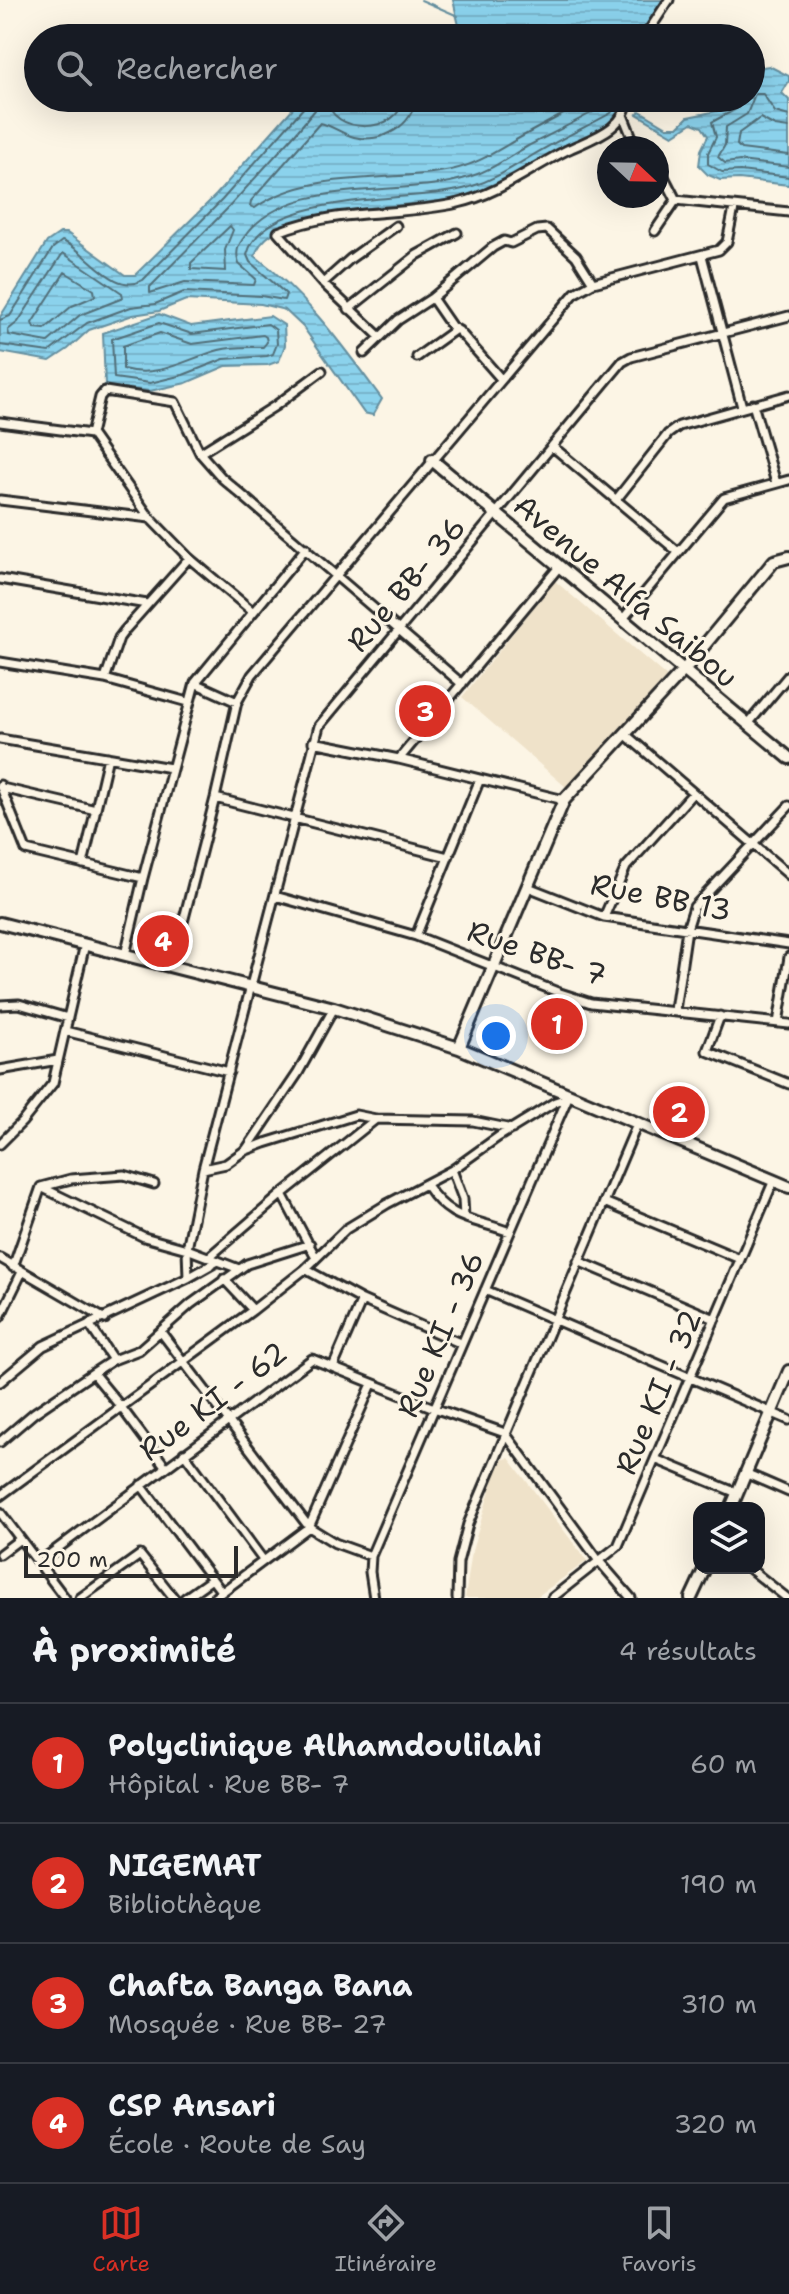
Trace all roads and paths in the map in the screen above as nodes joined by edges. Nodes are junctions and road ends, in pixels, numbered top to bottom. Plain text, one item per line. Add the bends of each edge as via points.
1 (669, 0) edge
2 (653, 24) edge
3 (624, 112) edge
4 (623, 115) junction
5 (631, 136) edge
6 (669, 186) edge
7 (676, 200) junction
8 (734, 208) junction
9 (789, 212) edge
10 (396, 226) dead end
11 (655, 231) dead end
12 (457, 233) dead end
13 (702, 256) junction
14 (323, 283) junction
15 (593, 283) junction
16 (432, 298) junction
17 (349, 309) junction
18 (789, 316) edge
19 (456, 329) junction
20 (722, 333) junction
21 (380, 337) junction
22 (364, 353) dead end
23 (417, 357) dead end
24 (322, 371) dead end
25 (501, 379) junction
26 (789, 395) edge
27 (753, 404) junction
28 (742, 407) junction
29 (0, 422) edge
30 (91, 434) junction
31 (552, 446) junction
32 (200, 453) junction
33 (432, 460) junction
34 (789, 480) edge
35 (776, 483) junction
36 (0, 500) edge
37 (616, 500) junction
38 (496, 514) junction
39 (150, 518) junction
40 (306, 548) junction
41 (677, 551) junction
42 (789, 557) edge
43 (189, 558) junction
44 (559, 567) junction
45 (336, 574) junction
46 (0, 579) edge
47 (147, 604) junction
48 (252, 611) junction
49 (622, 620) junction
50 (399, 630) junction
51 (0, 662) edge
52 (683, 671) junction
53 (789, 675) edge
54 (105, 679) junction
55 (195, 683) junction
56 (462, 684) junction
57 (188, 702) junction
58 (237, 702) junction
59 (748, 724) junction
60 (625, 734) junction
61 (0, 739) edge
62 (313, 742) junction
63 (108, 757) junction
64 (789, 758) edge
65 (399, 759) junction
66 (171, 768) junction
67 (480, 779) junction
68 (1, 787) edge
69 (693, 793) junction
70 (215, 798) junction
71 (564, 800) junction
72 (789, 806) edge
73 (96, 810) junction
74 (296, 818) junction
75 (753, 845) junction
76 (448, 857) junction
77 (83, 864) junction
78 (789, 875) edge
79 (143, 878) junction
80 (528, 887) junction
81 (275, 896) junction
82 (604, 917) junction
83 (0, 923) edge
84 (687, 929) junction
85 (416, 936) junction
86 (85, 944) junction
87 (789, 944) edge
88 (125, 955) junction
89 (789, 957) edge
90 (172, 965) junction
91 (495, 965) junction
92 (252, 987) junction
93 (0, 1005) edge
94 (334, 1008) junction
95 (675, 1010) junction
96 (720, 1016) junction
97 (68, 1018) junction
98 (778, 1023) junction
99 (789, 1024) edge
100 (65, 1031) junction
101 (459, 1048) junction
102 (58, 1060) junction
103 (0, 1070) edge
104 (229, 1072) junction
105 (789, 1084) edge
106 (568, 1096) junction
107 (376, 1119) junction
108 (638, 1122) junction
109 (512, 1129) junction
110 (0, 1144) edge
111 (244, 1151) junction
112 (203, 1169) junction
113 (452, 1170) junction
114 (774, 1180) junction
115 (154, 1184) dead end
116 (426, 1185) junction
117 (41, 1187) junction
118 (789, 1187) edge
119 (282, 1194) junction
120 (604, 1202) junction
121 (464, 1217) junction
122 (510, 1232) junction
123 (310, 1244) junction
124 (187, 1249) junction
125 (209, 1257) junction
126 (0, 1258) edge
127 (316, 1258) junction
128 (740, 1259) junction
129 (218, 1261) junction
130 (578, 1261) junction
131 (13, 1267) junction
132 (239, 1269) junction
133 (305, 1269) junction
134 (22, 1272) junction
135 (188, 1278) junction
136 (224, 1279) junction
137 (485, 1290) junction
138 (362, 1300) junction
139 (253, 1310) junction
140 (0, 1317) edge
141 (105, 1319) junction
142 (715, 1319) junction
143 (553, 1320) junction
144 (89, 1324) junction
145 (161, 1332) junction
146 (462, 1344) junction
147 (113, 1360) junction
148 (184, 1361) junction
149 (333, 1367) junction
150 (789, 1371) edge
151 (93, 1373) junction
152 (690, 1378) junction
153 (0, 1382) edge
154 (372, 1384) junction
155 (121, 1407) junction
156 (434, 1408) junction
157 (771, 1413) junction
158 (789, 1420) edge
159 (226, 1421) junction
160 (505, 1433) junction
161 (0, 1442) edge
162 (184, 1453) junction
163 (655, 1459) junction
164 (165, 1466) junction
165 (745, 1473) junction
166 (141, 1485) junction
167 (789, 1492) edge
168 (737, 1493) junction
169 (0, 1496) edge
170 (733, 1502) edge
171 (0, 1512) edge
172 (309, 1527) junction
173 (20, 1539) junction
174 (0, 1554) edge
175 (371, 1556) junction
176 (263, 1560) junction
177 (599, 1561) junction
178 (38, 1563) junction
179 (702, 1574) edge
180 (757, 1574) edge
181 (212, 1579) junction
182 (221, 1591) junction
183 (65, 1598) edge
184 (80, 1598) edge
185 (174, 1598) edge
186 (185, 1598) edge
187 (214, 1598) edge
188 (374, 1598) edge
189 (457, 1598) edge
190 (552, 1598) edge
191 (631, 1598) edge
192 (691, 1598) edge
193 (787, 1598) edge

1 - 2 street
3 - 4 street
4 - 5 street
4 - 14 street via 614,127 487,194 436,208 350,214 278,232
6 - 7 street
7 - 8 street
7 - 11 street
8 - 9 street
8 - 13 street via 727,242
10 - 14 street
12 - 17 street via 417,255
13 - 15 street
13 - 20 street
14 - 17 street
15 - 16 street via 576,256 545,229 511,243 500,242
15 - 25 street via 568,300
16 - 19 street
16 - 21 street
17 - 21 street
18 - 20 street, Rue BB- 36
19 - 23 street
19 - 25 street
20 - 28 street
20 - 31 street, Rue BB- 36 via 622,362
21 - 22 street
24 - 32 street
25 - 33 street
26 - 27 street
27 - 28 street
27 - 35 street
28 - 37 street via 674,430
29 - 30 street
30 - 32 street via 105,391 169,400 178,407
30 - 39 street
31 - 37 street
31 - 38 street, Rue BB- 36
32 - 40 street
33 - 38 street, Avenue Alfa Saibou
33 - 45 street
34 - 35 street
35 - 41 street via 724,498
36 - 39 street
37 - 41 street
38 - 44 street, Avenue Alfa Saibou
38 - 50 street, Rue BB- 36
39 - 43 street
40 - 45 street
40 - 48 street
41 - 49 street
42 - 52 street via 774,561
43 - 47 street
43 - 48 street
44 - 49 street, Avenue Alfa Saibou
44 - 56 street
45 - 50 street
45 - 58 street via 252,675
46 - 47 street
47 - 54 street via 119,638
48 - 55 street
49 - 52 street, Avenue Alfa Saibou
50 - 56 street
50 - 62 street, Rue BB- 36 via 324,719
51 - 54 street
52 - 59 street, Avenue Alfa Saibou
52 - 60 street
53 - 59 street
54 - 57 street
55 - 57 street
55 - 58 street
56 - 65 street
57 - 66 street
58 - 70 street
59 - 64 street, Avenue Alfa Saibou
60 - 69 street
60 - 71 street
61 - 63 street
62 - 65 street
62 - 74 street, Rue BB- 36
63 - 66 street
63 - 73 street
65 - 67 street
66 - 79 street
67 - 71 street
67 - 76 street
68 - 73 street
68 - 77 street via 26,850
69 - 75 street
69 - 82 street via 626,867
70 - 74 street
70 - 90 street
71 - 80 street
72 - 75 street
73 - 77 street
74 - 76 street
74 - 81 street, Rue BB- 36
75 - 78 street
75 - 84 street via 698,901
76 - 85 street
77 - 79 street
79 - 88 street
80 - 82 street, Rue BB 13
80 - 91 street
81 - 85 street, Rue BB- 7
81 - 92 street, Rue BB- 36
82 - 84 street, Rue BB 13
83 - 86 street
84 - 87 street, Rue BB 13
84 - 95 street
85 - 91 street, Rue BB- 7
86 - 88 street
86 - 97 street
88 - 90 street
89 - 98 street
90 - 92 street
91 - 95 street, Rue BB- 7 via 591,1003
91 - 101 street
92 - 94 street
92 - 104 street, Rue BB- 36
93 - 97 street via 19,1004
94 - 101 street
94 - 111 street via 298,1073
95 - 96 street, Rue BB- 7
96 - 98 street, Rue BB- 7
96 - 105 street via 707,1051
97 - 100 street
98 - 99 street, Rue BB- 7
100 - 102 street
100 - 104 street
101 - 106 street
102 - 103 street
102 - 110 street via 53,1083
104 - 112 street, Rue BB- 36
106 - 108 street
106 - 109 street
106 - 122 street, Rue KI - 36
107 - 109 street via 473,1121
107 - 111 street via 356,1115
107 - 119 street
108 - 114 street
108 - 120 street
109 - 113 street
111 - 112 street via 226,1164
112 - 124 street, Rue BB- 36
113 - 116 street
113 - 121 street
114 - 118 street
114 - 128 street, Rue KI - 32
115 - 117 street via 124,1175
116 - 121 street via 438,1204
116 - 127 street via 346,1229
117 - 124 street via 144,1237
117 - 131 street
119 - 123 street
119 - 125 street
120 - 128 street
120 - 130 street
121 - 122 street
122 - 137 street, Rue KI - 36
123 - 127 street
123 - 132 street
124 - 125 street
124 - 135 street, Rue BB- 36
125 - 129 street
126 - 131 street
127 - 133 street
128 - 142 street, Rue KI - 32
129 - 132 street
129 - 135 street
130 - 142 street
130 - 143 street
131 - 134 street
132 - 136 street
133 - 138 street
133 - 139 street
134 - 140 street
134 - 141 street
135 - 141 street
136 - 139 street
136 - 145 street
137 - 143 street
137 - 146 street, Rue KI - 36
138 - 146 street
138 - 149 street
139 - 148 street
141 - 144 street
142 - 152 street, Rue KI - 32
143 - 152 street
143 - 160 street
144 - 147 street
144 - 153 street via 43,1346
145 - 147 street via 139,1350
145 - 148 street
146 - 156 street, Rue KI - 36
147 - 151 street
148 - 155 street
148 - 159 street
149 - 154 street, Rue KI - 62
149 - 159 street, Rue KI - 62 via 308,1360
150 - 157 street
151 - 155 street
151 - 161 street
152 - 157 street
152 - 163 street, Rue KI - 32
154 - 156 street, Rue KI - 62
154 - 172 street
155 - 164 street
155 - 169 street
156 - 160 street, Rue KI - 62
156 - 175 street, Rue KI - 36
157 - 158 street
157 - 165 street
159 - 162 street, Rue KI - 62
159 - 172 street
160 - 177 street
160 - 189 street via 468,1524 458,1562
162 - 164 street, Rue KI - 62
162 - 176 street
163 - 168 street
163 - 177 street, Rue KI - 32 via 618,1546
164 - 166 street, Rue KI - 62
165 - 167 street
165 - 168 street
166 - 178 street, Rue KI - 62
166 - 181 street
168 - 170 street
171 - 173 street
172 - 175 street
172 - 176 street
173 - 174 street
173 - 178 street
175 - 188 street, Rue KI - 36
176 - 182 street
177 - 190 street, Rue KI - 32
177 - 191 street
178 - 183 street
179 - 192 street
180 - 193 street
181 - 182 street
181 - 186 street
182 - 187 street
184 - 185 street via 140,1555

